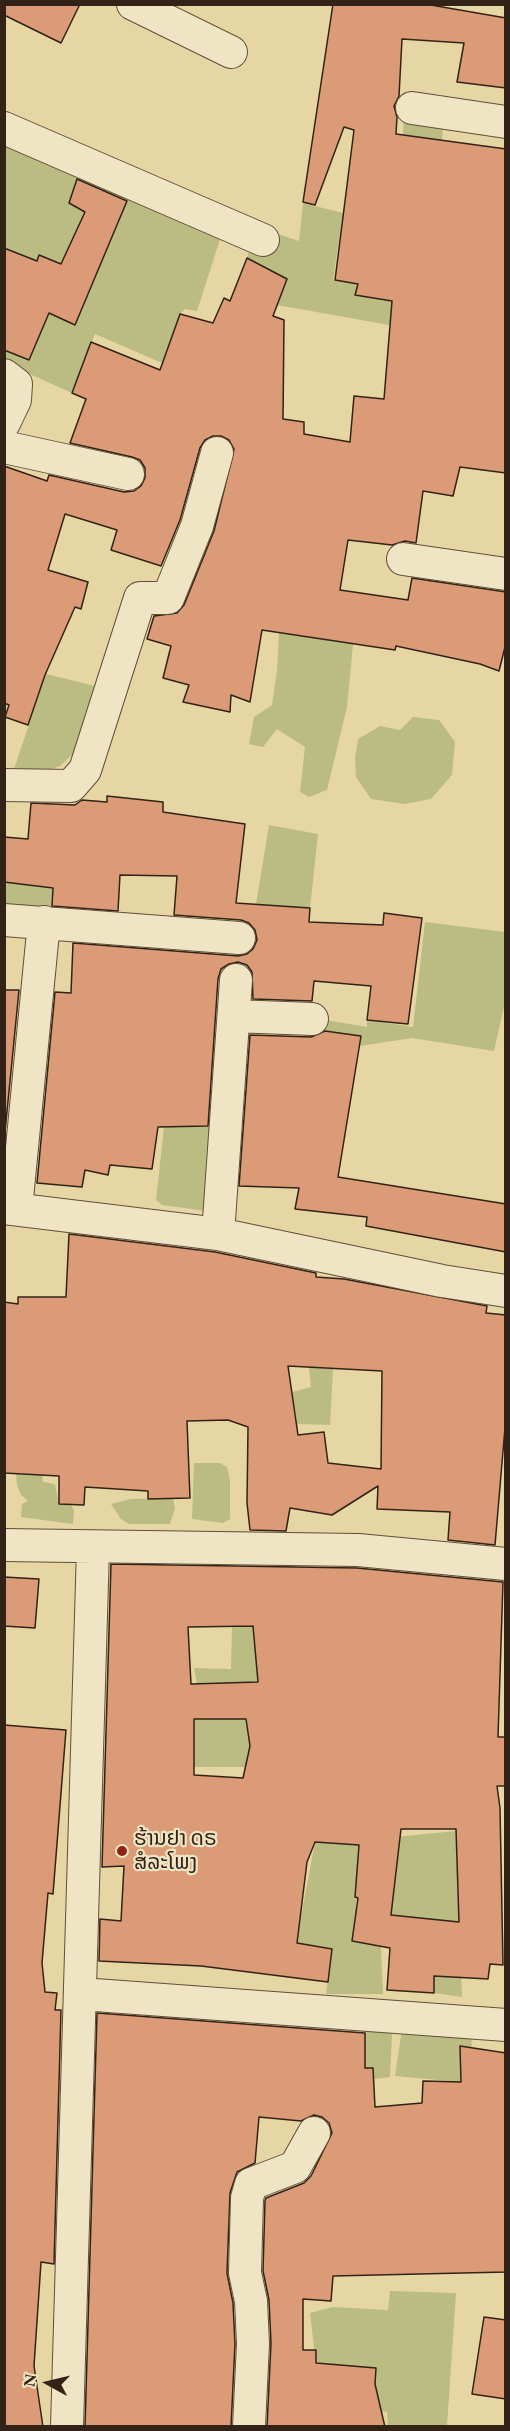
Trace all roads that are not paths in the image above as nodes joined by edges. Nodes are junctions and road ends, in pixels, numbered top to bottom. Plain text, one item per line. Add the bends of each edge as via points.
1 (134, 4) edge
2 (231, 52) dead end
3 (412, 108) dead end
4 (506, 122) edge
5 (4, 129) edge
6 (263, 240) dead end
7 (4, 375) edge
8 (4, 423) edge
9 (4, 447) edge
10 (217, 453) dead end
11 (128, 474) dead end
12 (403, 559) dead end
13 (506, 574) edge
14 (4, 785) edge
15 (4, 920) edge
16 (44, 922) junction
17 (239, 938) dead end
18 (236, 980) dead end
19 (234, 1016) junction
20 (312, 1019) dead end
21 (10, 1208) edge
22 (218, 1234) junction
23 (506, 1291) edge
24 (4, 1545) edge
25 (93, 1548) junction
26 (506, 1564) edge
27 (81, 1994) junction
28 (506, 2025) edge
29 (314, 2133) dead end
30 (67, 2427) edge
31 (249, 2427) edge

1 - 2 street
3 - 4 street
5 - 6 street
7 - 8 street via 16,384 15,400
9 - 11 street
10 - 14 street via 197,526 168,598 140,598 85,770 71,786
12 - 13 street
15 - 16 street
16 - 17 street
16 - 21 street
18 - 19 street
19 - 20 street
19 - 22 street
21 - 22 street
22 - 23 street
24 - 25 street
25 - 26 street via 357,1550
25 - 27 street
27 - 28 street
27 - 30 street
29 - 31 street via 295,2167 251,2184 247,2198 245,2273 253,2344

